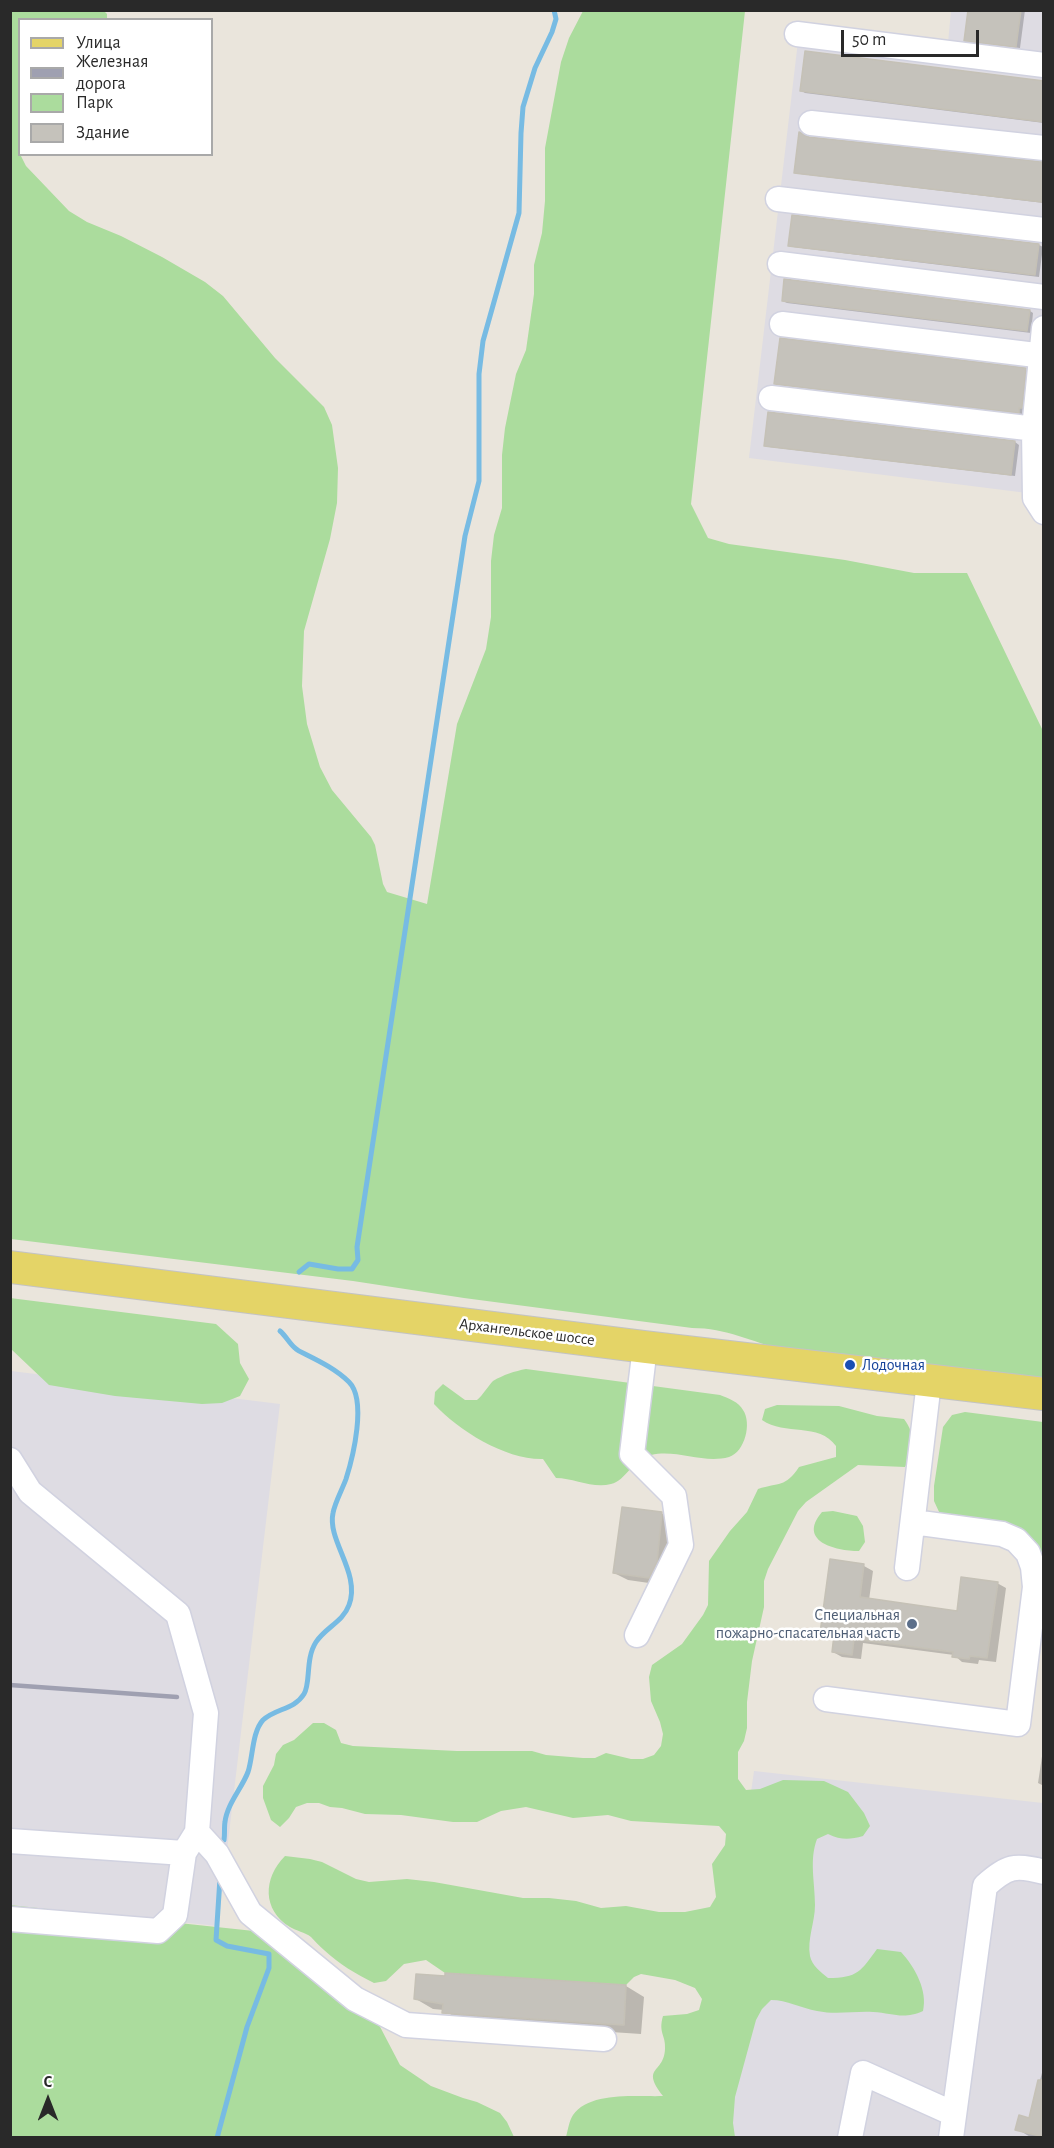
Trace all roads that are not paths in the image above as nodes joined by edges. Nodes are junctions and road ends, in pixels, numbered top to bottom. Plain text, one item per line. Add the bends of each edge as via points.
1 (797, 33) dead end
2 (1044, 65) edge
3 (811, 123) dead end
4 (1044, 148) edge
5 (778, 199) dead end
6 (1044, 230) edge
7 (780, 264) dead end
8 (1044, 297) edge
9 (782, 324) dead end
10 (1044, 328) edge
11 (1042, 356) edge
12 (771, 398) dead end
13 (1039, 429) edge
14 (1044, 512) edge
15 (10, 1267) edge
16 (645, 1347) junction
17 (929, 1382) junction
18 (1044, 1394) edge
19 (10, 1460) edge
20 (913, 1522) junction
21 (907, 1568) dead end
22 (637, 1635) dead end
23 (826, 1699) dead end
24 (197, 1832) junction
25 (10, 1841) edge
26 (184, 1853) junction
27 (1044, 1872) edge
28 (10, 1918) edge
29 (604, 2039) dead end
30 (956, 2131) edge
31 (850, 2138) edge

1 - 2 lane
3 - 4 lane
5 - 6 lane
7 - 8 lane
9 - 11 lane
10 - 11 lane
11 - 13 lane
12 - 13 lane
13 - 14 lane via 1035,498
15 - 16 main road, Архангельское шоссе
16 - 17 main road, Архангельское шоссе
16 - 22 lane via 632,1454 674,1496 681,1545
17 - 18 main road, Архангельское шоссе
17 - 20 lane
19 - 24 lane via 30,1492 178,1614 206,1713
20 - 21 lane
20 - 23 lane via 1002,1534 1016,1540 1028,1553 1035,1587 1018,1724
24 - 26 lane
24 - 29 lane via 217,1854 249,1913 355,2000 406,2025
25 - 26 lane
26 - 28 lane via 175,1915 158,1931
27 - 30 lane via 1022,1866 999,1873 985,1886
30 - 31 lane via 863,2073

